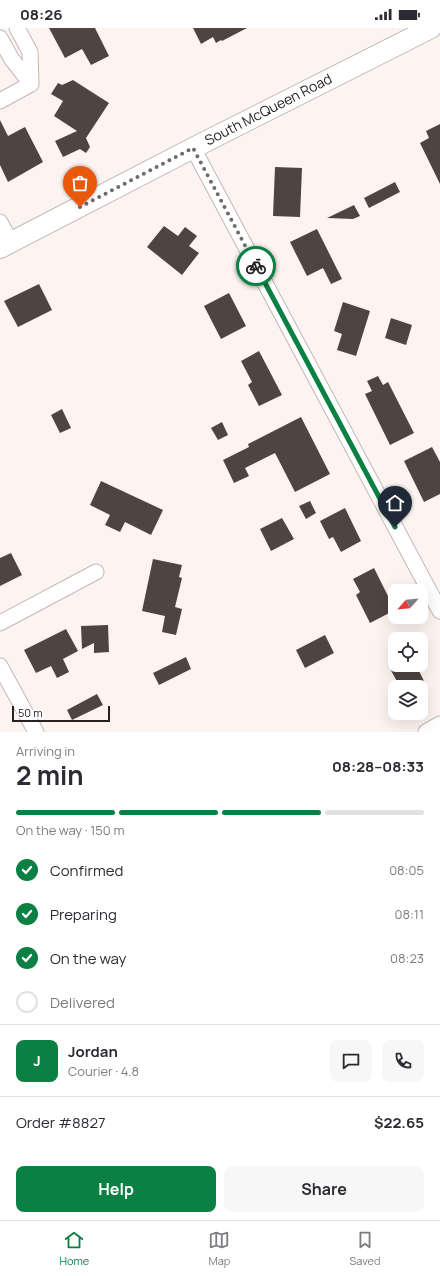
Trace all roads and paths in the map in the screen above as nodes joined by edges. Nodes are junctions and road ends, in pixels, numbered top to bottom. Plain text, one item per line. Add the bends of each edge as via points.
1 (17, 28) edge
2 (431, 28) edge
3 (0, 38) edge
4 (31, 84) junction
5 (0, 101) edge
6 (193, 148) junction
7 (0, 222) edge
8 (5, 245) edge
9 (96, 572) dead end
10 (440, 612) edge
11 (0, 624) edge
12 (0, 666) edge
13 (440, 724) edge
14 (36, 732) edge
15 (426, 732) edge

1 - 4 street via 30,52
2 - 6 main road, South McQueen Road
3 - 4 street via 11,58
4 - 5 street
6 - 8 main road, South McQueen Road
6 - 10 street
7 - 8 street
9 - 11 street
12 - 14 street
13 - 15 street

